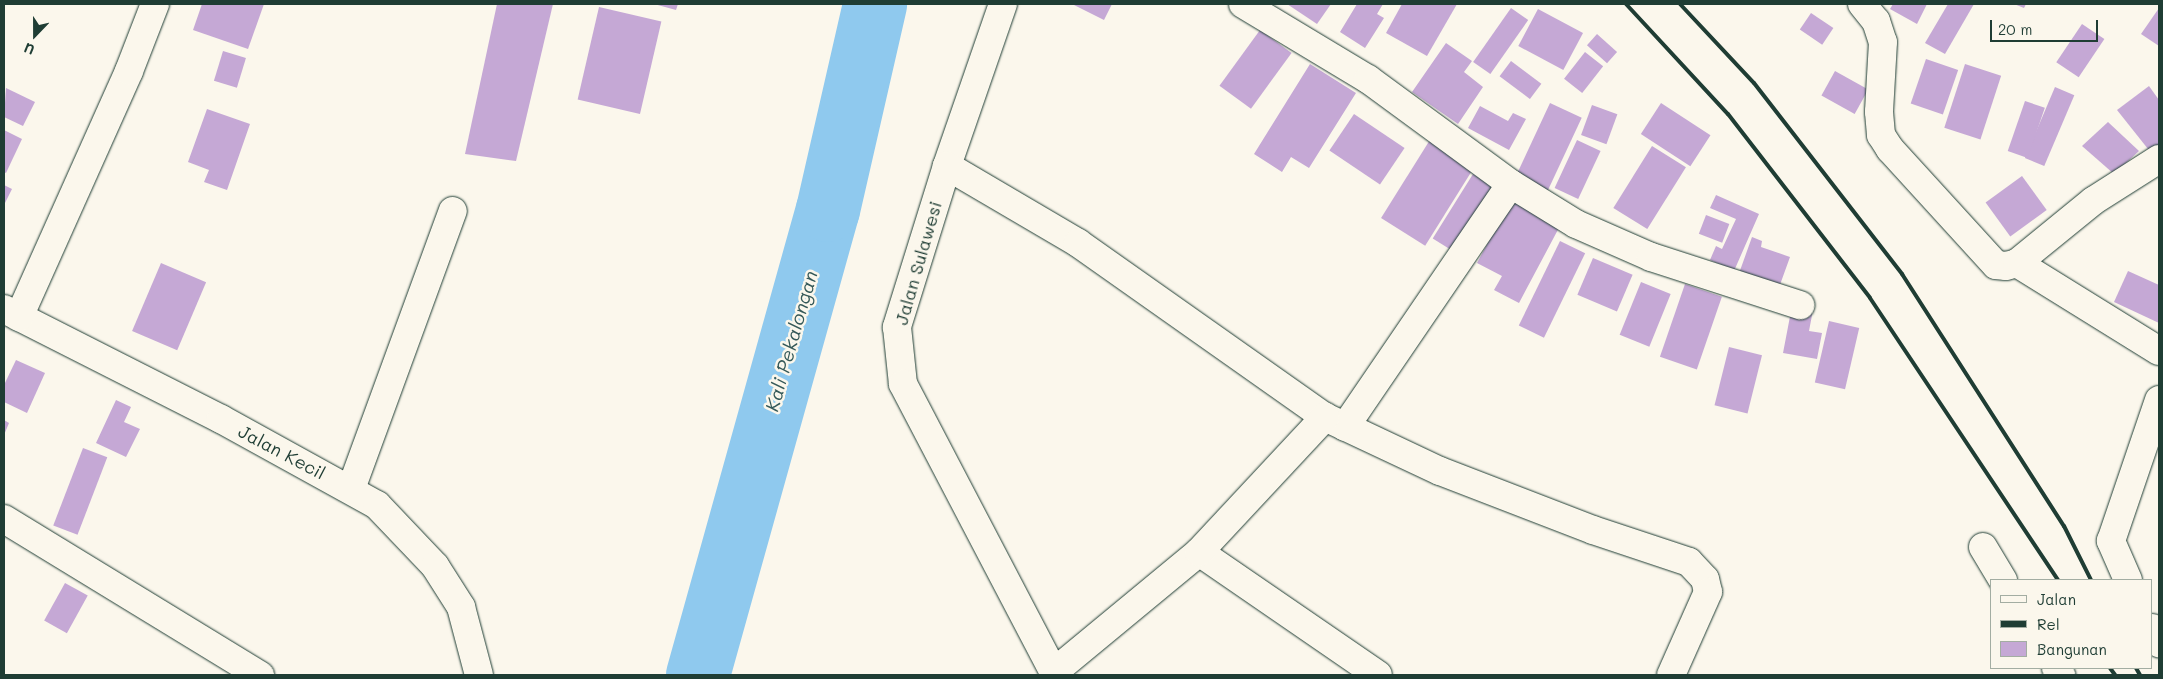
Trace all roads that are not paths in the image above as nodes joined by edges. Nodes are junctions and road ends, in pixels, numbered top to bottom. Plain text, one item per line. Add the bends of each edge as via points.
1 (154, 4) edge
2 (1003, 4) edge
3 (1243, 4) edge
4 (1862, 4) edge
5 (2159, 159) edge
6 (947, 166) junction
7 (1511, 184) junction
8 (453, 211) dead end
9 (2017, 262) junction
10 (1800, 305) dead end
11 (11, 313) edge
12 (2159, 351) edge
13 (2159, 400) edge
14 (1335, 422) junction
15 (351, 489) junction
16 (4, 519) edge
17 (1983, 547) dead end
18 (1200, 552) junction
19 (2002, 579) edge
20 (2128, 579) edge
21 (2153, 630) edge
22 (2159, 643) edge
23 (1055, 674) edge
24 (260, 675) edge
25 (479, 675) edge
26 (1378, 675) edge
27 (1671, 675) edge

1 - 11 street via 129,71
2 - 6 street, Jalan Sulawesi
3 - 7 street via 1368,79
4 - 9 street via 1876,21 1883,42 1881,135 1988,259 2006,266
5 - 9 street via 2093,201
6 - 14 street via 1078,243
6 - 23 street, Jalan Sulawesi via 897,328 903,384
7 - 10 street via 1576,224 1650,256
7 - 14 street
8 - 15 street
9 - 12 street
11 - 15 street, Jalan Kecil
13 - 20 street via 2111,541
14 - 18 street
14 - 27 street via 1440,471 1593,530 1689,562 1697,568 1706,579 1708,592
15 - 25 street, Jalan Kecil via 377,505 435,566 461,607
16 - 24 street
17 - 19 street
18 - 23 street
18 - 26 street
21 - 22 street

